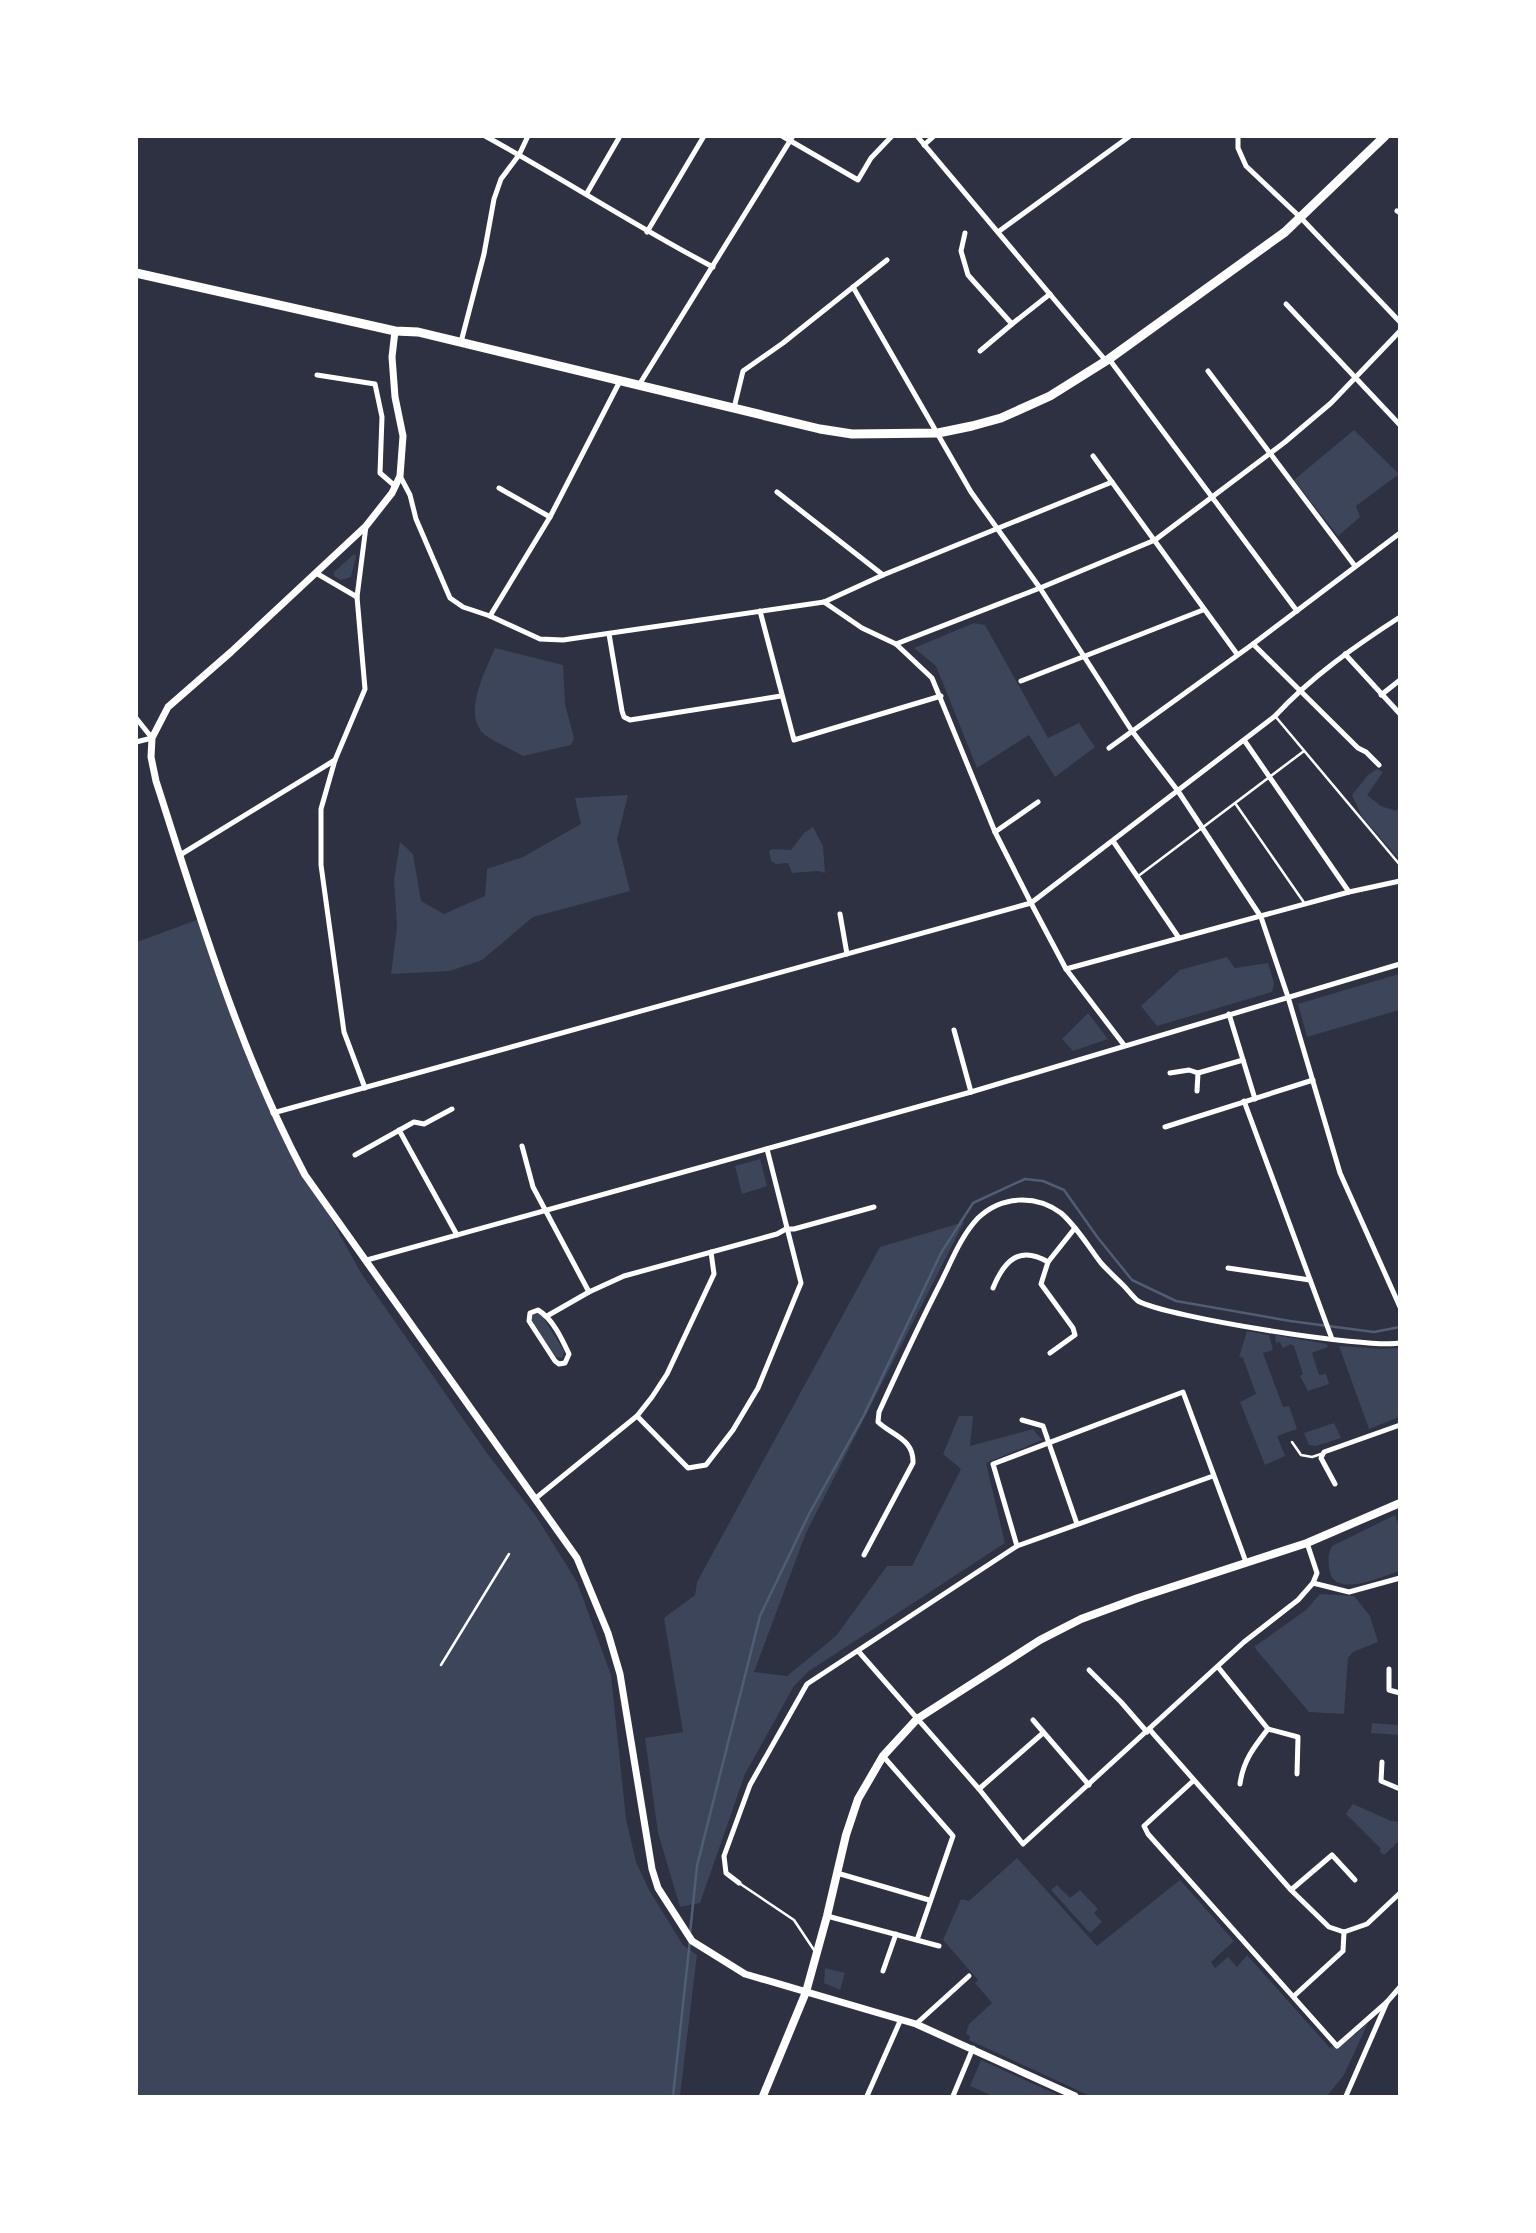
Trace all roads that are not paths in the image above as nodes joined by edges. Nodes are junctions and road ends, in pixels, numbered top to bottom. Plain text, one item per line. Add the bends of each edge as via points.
1 (485, 136) edge
2 (528, 136) edge
3 (620, 136) edge
4 (704, 136) edge
5 (782, 136) edge
6 (892, 136) edge
7 (917, 136) edge
8 (934, 136) edge
9 (1130, 136) edge
10 (1238, 136) edge
11 (1385, 136) edge
12 (792, 139) edge
13 (924, 145) junction
14 (519, 155) junction
15 (587, 193) junction
16 (1301, 218) junction
17 (647, 232) junction
18 (998, 232) junction
19 (965, 233) dead end
20 (887, 260) dead end
21 (713, 267) junction
22 (136, 273) edge
23 (853, 287) junction
24 (1050, 294) junction
25 (1286, 304) dead end
26 (1399, 323) edge
27 (1012, 324) junction
28 (396, 331) junction
29 (1399, 331) edge
30 (461, 342) junction
31 (980, 351) dead end
32 (1107, 360) junction
33 (1208, 371) dead end
34 (317, 375) dead end
35 (1356, 378) junction
36 (621, 380) junction
37 (639, 385) junction
38 (734, 408) junction
39 (1399, 425) edge
40 (938, 432) junction
41 (1271, 454) junction
42 (1093, 456) dead end
43 (400, 476) junction
44 (1112, 482) junction
45 (395, 486) junction
46 (499, 488) dead end
47 (777, 492) dead end
48 (1214, 498) junction
49 (550, 517) junction
50 (366, 526) junction
51 (997, 529) junction
52 (1399, 533) edge
53 (1155, 540) junction
54 (1355, 566) junction
55 (316, 573) junction
56 (883, 575) junction
57 (1040, 588) junction
58 (357, 597) junction
59 (824, 602) junction
60 (1203, 610) junction
61 (760, 611) junction
62 (1297, 611) junction
63 (487, 615) junction
64 (1399, 617) edge
65 (610, 634) junction
66 (1253, 643) junction
67 (896, 644) junction
68 (1237, 654) junction
69 (1345, 654) junction
70 (1086, 656) junction
71 (1399, 680) edge
72 (1021, 681) dead end
73 (1299, 690) junction
74 (1381, 695) junction
75 (781, 696) junction
76 (941, 696) junction
77 (1399, 714) edge
78 (1275, 716) junction
79 (136, 718) edge
80 (1132, 731) junction
81 (152, 738) junction
82 (1244, 740) junction
83 (136, 742) edge
84 (1109, 748) dead end
85 (1304, 751) junction
86 (335, 760) junction
87 (1379, 765) dead end
88 (1269, 778) junction
89 (1178, 791) junction
90 (1038, 802) dead end
91 (1235, 803) junction
92 (1202, 828) junction
93 (995, 832) junction
94 (1113, 841) junction
95 (180, 855) junction
96 (1399, 865) edge
97 (1137, 877) junction
98 (1399, 881) edge
99 (1349, 892) junction
100 (1031, 903) junction
101 (1305, 904) junction
102 (840, 914) dead end
103 (1261, 916) junction
104 (1179, 938) junction
105 (847, 954) junction
106 (1399, 964) edge
107 (1066, 969) junction
108 (1288, 997) junction
109 (1229, 1014) junction
110 (954, 1030) dead end
111 (1124, 1045) junction
112 (1243, 1060) junction
113 (1170, 1073) dead end
114 (1198, 1073) junction
115 (1313, 1080) junction
116 (365, 1088) junction
117 (1198, 1091) dead end
118 (971, 1093) junction
119 (1255, 1099) junction
120 (1244, 1101) junction
121 (452, 1109) dead end
122 (273, 1113) junction
123 (1165, 1127) dead end
124 (399, 1130) junction
125 (522, 1146) dead end
126 (767, 1149) junction
127 (355, 1155) dead end
128 (873, 1207) dead end
129 (545, 1211) junction
130 (1075, 1228) junction
131 (786, 1229) junction
132 (457, 1235) junction
133 (711, 1252) junction
134 (367, 1260) junction
135 (1048, 1262) junction
136 (1228, 1268) dead end
137 (1311, 1280) junction
138 (993, 1287) dead end
139 (589, 1292) junction
140 (1399, 1307) edge
141 (547, 1316) junction
142 (1075, 1335) junction
143 (1332, 1339) junction
144 (1082, 1342) dead end
145 (1399, 1343) edge
146 (1050, 1353) dead end
147 (637, 1416) junction
148 (1022, 1420) dead end
149 (1399, 1425) edge
150 (1049, 1442) junction
151 (1292, 1442) dead end
152 (1321, 1454) junction
153 (1213, 1476) junction
154 (1335, 1484) dead end
155 (536, 1498) junction
156 (1399, 1503) edge
157 (1077, 1524) junction
158 (1307, 1543) junction
159 (1017, 1546) junction
160 (509, 1554) dead end
161 (864, 1555) dead end
162 (1246, 1562) junction
163 (1399, 1578) edge
164 (1314, 1583) junction
165 (859, 1652) junction
166 (441, 1665) dead end
167 (1217, 1667) junction
168 (1389, 1669) dead end
169 (1089, 1670) dead end
170 (1399, 1693) edge
171 (917, 1719) junction
172 (1033, 1720) dead end
173 (1268, 1729) junction
174 (1148, 1731) junction
175 (1043, 1733) junction
176 (883, 1756) junction
177 (1382, 1762) dead end
178 (1297, 1773) dead end
179 (1193, 1781) junction
180 (1240, 1784) dead end
181 (1089, 1785) junction
182 (979, 1789) junction
183 (1399, 1789) edge
184 (837, 1873) junction
185 (1355, 1880) dead end
186 (739, 1884) joint
187 (1291, 1890) junction
188 (1399, 1893) edge
189 (929, 1900) junction
190 (827, 1916) junction
191 (1344, 1932) junction
192 (896, 1934) junction
193 (917, 1940) junction
194 (940, 1946) dead end
195 (816, 1953) junction
196 (883, 1971) dead end
197 (969, 1976) dead end
198 (1399, 1987) edge
199 (806, 1992) junction
200 (1293, 1996) junction
201 (1387, 2002) junction
202 (901, 2020) junction
203 (916, 2024) junction
204 (973, 2049) junction
205 (763, 2096) edge
206 (867, 2096) edge
207 (953, 2096) edge
208 (1075, 2096) edge
209 (1346, 2096) edge

1 - 14 street
2 - 14 street
3 - 15 street
4 - 17 street
5 - 12 street
6 - 12 street via 858,180
7 - 13 street
8 - 13 street
9 - 18 street
10 - 16 street via 1246,166
11 - 16 highway
12 - 21 street
13 - 18 street
14 - 15 street
14 - 30 street via 494,198
15 - 17 street
16 - 26 street
16 - 32 highway
17 - 21 street
18 - 24 street
19 - 27 street via 961,251 968,275
20 - 23 street
21 - 37 street
22 - 28 highway
23 - 38 street via 743,371
23 - 40 street
24 - 27 street
24 - 32 street
25 - 35 street
27 - 31 street
28 - 30 highway
28 - 43 main road via 392,356 402,436
29 - 35 street
30 - 36 highway
32 - 40 highway via 1026,408
32 - 48 street
33 - 41 street
34 - 45 street via 375,384 382,417 380,473
35 - 39 street
35 - 41 street
36 - 37 highway
36 - 49 street
37 - 38 highway
38 - 40 highway via 852,434
40 - 51 street
41 - 48 street
41 - 54 street
42 - 44 street
43 - 45 main road
43 - 63 street via 450,598
44 - 51 street
44 - 53 street
45 - 50 main road
46 - 49 street
47 - 56 street
48 - 53 street
48 - 62 street
49 - 63 street
50 - 55 main road
50 - 58 street
51 - 56 street
51 - 57 street
52 - 54 street
53 - 57 street
53 - 60 street
54 - 62 street
55 - 58 street
55 - 81 main road via 168,707
56 - 59 street
57 - 67 street
57 - 70 street
58 - 86 street via 365,690
59 - 61 street
59 - 67 street
60 - 68 street
60 - 70 street
61 - 65 street
61 - 75 street
62 - 66 street
63 - 65 street via 540,639
64 - 69 street
65 - 75 street via 621,711 630,720
66 - 68 street
66 - 73 street
67 - 76 street via 932,678
68 - 80 street
69 - 73 street
69 - 74 street
70 - 72 street
70 - 80 street
71 - 74 street
73 - 78 street
73 - 87 street
74 - 77 street
75 - 76 street via 793,740
76 - 93 street
78 - 82 street
78 - 85 lane
79 - 81 street
80 - 84 street
80 - 89 street
81 - 83 street
81 - 95 main road via 156,781
82 - 88 street
82 - 89 street
85 - 88 lane
85 - 96 lane
86 - 95 street
86 - 116 street via 321,809 321,865 344,1032
88 - 91 lane
88 - 99 street
89 - 92 street
89 - 94 street
90 - 93 street
91 - 92 lane
91 - 101 lane
92 - 97 lane
92 - 103 street
93 - 100 street
94 - 97 street
94 - 100 street
95 - 122 main road via 233,1013
97 - 104 street
98 - 99 street
99 - 101 street
100 - 105 street
100 - 107 street
101 - 103 street
102 - 105 street
103 - 104 street
103 - 108 street
104 - 107 street
105 - 116 street
106 - 108 street
107 - 111 street
108 - 109 street
108 - 115 street
109 - 111 street
109 - 112 street
110 - 118 street
111 - 118 street
112 - 114 street
112 - 119 street
113 - 114 street
114 - 117 street
115 - 119 street
115 - 140 street via 1340,1173
116 - 122 street
118 - 126 street
119 - 120 street
120 - 123 street
120 - 137 street
121 - 124 street via 424,1124 414,1122
122 - 134 main road via 305,1175
124 - 127 street
124 - 132 street
125 - 129 street
126 - 129 street
126 - 131 street
128 - 131 street
129 - 132 street
129 - 139 street
130 - 135 street
130 - 143 street via 1138,1301 1187,1316
130 - 161 street via 1059,1212 1021,1199 1001,1203 965,1233 879,1412 878,1422 906,1441 914,1453 913,1463
131 - 133 street
131 - 147 street via 801,1276 797,1295 758,1388 706,1465 688,1468
132 - 134 street
133 - 139 street via 624,1276
133 - 147 street via 713,1274 691,1325 667,1374
134 - 155 main road
135 - 138 street via 1037,1255 1015,1256
135 - 142 street via 1041,1284
136 - 137 street
137 - 143 street
139 - 141 street
141 - 141 street via 569,1354 562,1364 555,1361 527,1318 538,1310
142 - 144 street
142 - 146 street
143 - 145 street
147 - 155 street
148 - 150 street via 1043,1426
149 - 152 street
150 - 153 street via 1183,1392
150 - 157 street
150 - 159 street via 993,1464
151 - 152 lane via 1301,1455
152 - 154 street
153 - 157 street
153 - 162 street
155 - 199 main road via 577,1558 608,1633 620,1675 658,1888 692,1941 745,1974
156 - 158 main road
157 - 159 street
158 - 162 main road
158 - 164 street via 1317,1573
159 - 165 street
160 - 166 lane
162 - 171 main road via 1082,1619 1040,1640
163 - 164 street via 1349,1592
164 - 167 street
165 - 171 street
165 - 186 street via 807,1684 750,1785 724,1856 726,1873
167 - 173 street
167 - 174 street
168 - 170 street via 1389,1690
169 - 174 street
171 - 176 main road
171 - 182 street
172 - 175 street
173 - 178 street via 1298,1737
173 - 180 street via 1249,1752
174 - 179 street
174 - 181 street
175 - 181 street
175 - 182 street
176 - 184 main road via 858,1799
176 - 189 street via 953,1836
177 - 183 street via 1381,1781
179 - 187 street
179 - 200 street via 1144,1826
181 - 182 street via 1023,1844
184 - 189 street
184 - 190 main road
185 - 187 street via 1332,1855
186 - 195 lane via 794,1920
187 - 191 street via 1329,1927
188 - 191 street via 1367,1924
189 - 193 street
190 - 192 street
190 - 195 main road
191 - 200 street via 1343,1951
192 - 193 street
192 - 196 street
193 - 194 street
195 - 199 main road
197 - 203 street
198 - 201 street
199 - 202 main road
199 - 205 main road
200 - 201 street via 1337,2046
201 - 209 street
202 - 203 main road
202 - 206 street
203 - 204 main road
204 - 207 street
204 - 208 main road

